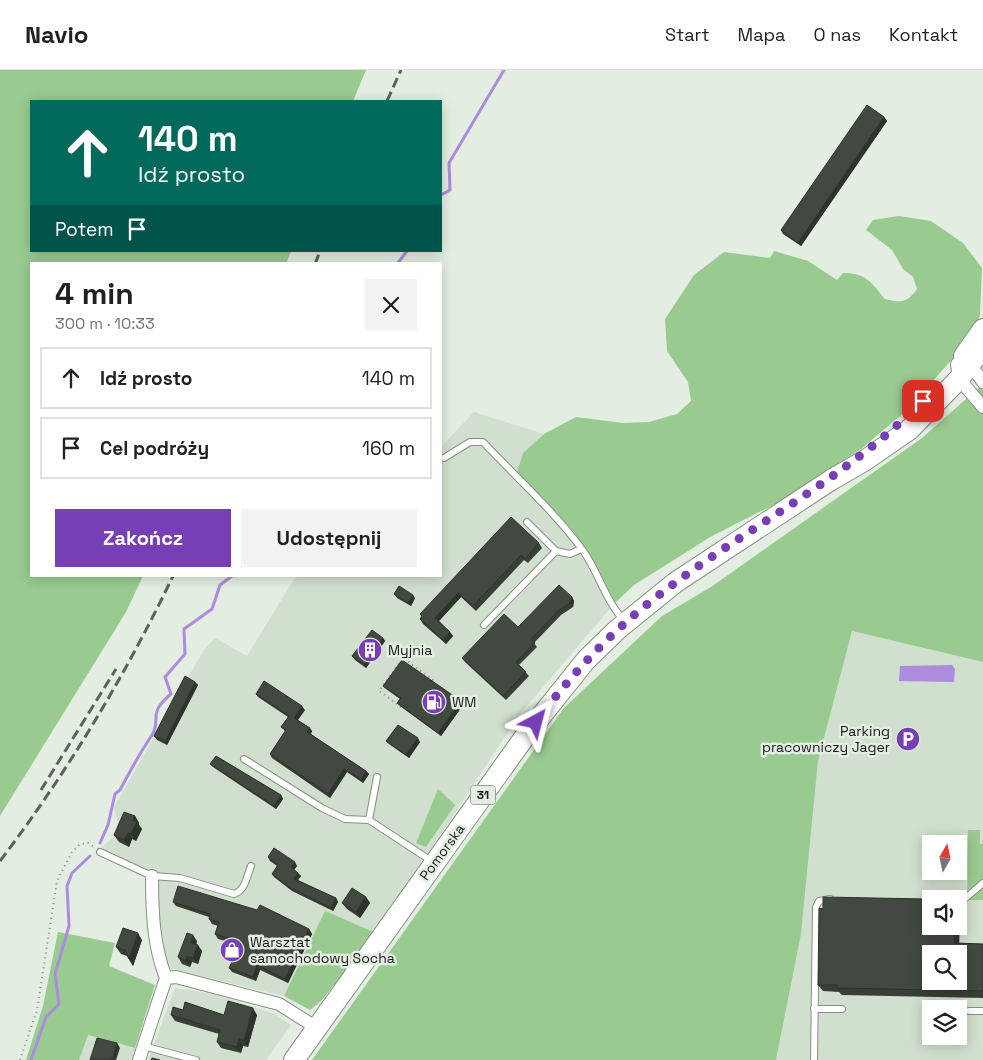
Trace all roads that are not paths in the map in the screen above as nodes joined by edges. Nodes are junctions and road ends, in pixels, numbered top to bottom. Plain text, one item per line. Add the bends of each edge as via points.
1 (983, 329) edge
2 (983, 348) edge
3 (962, 370) junction
4 (983, 382) edge
5 (983, 407) edge
6 (444, 458) dead end
7 (527, 522) dead end
8 (581, 549) junction
9 (556, 551) junction
10 (626, 622) junction
11 (484, 626) dead end
12 (244, 758) dead end
13 (377, 777) dead end
14 (369, 820) junction
15 (100, 852) road end
16 (434, 863) junction
17 (251, 866) dead end
18 (152, 876) junction
19 (983, 883) edge
20 (967, 895) edge
21 (839, 898) edge
22 (166, 978) junction
23 (814, 1009) junction
24 (842, 1009) dead end
25 (969, 1011) dead end
26 (983, 1011) edge
27 (317, 1028) junction
28 (143, 1046) junction
29 (139, 1060) edge
30 (196, 1060) edge
31 (294, 1060) edge
32 (814, 1060) edge

1 - 3 main road, 31
2 - 3 main road, 31
3 - 4 street
3 - 5 street
3 - 10 main road, Pomorska / 31 via 831,480 676,582
6 - 8 lane via 470,442 483,442 551,512
7 - 9 lane
8 - 9 lane via 570,554
8 - 10 lane via 617,613
9 - 11 lane
10 - 16 main road, Pomorska / 31 via 586,660 554,698
12 - 14 lane via 330,812 345,819
13 - 14 lane
14 - 16 lane
15 - 18 lane
16 - 27 main road, Pomorska / 31
17 - 18 lane via 240,893 234,894 180,878
18 - 22 street via 152,908
19 - 20 lane
21 - 23 lane via 819,901 816,907
22 - 27 street via 176,977 279,1004
22 - 28 street
23 - 24 lane
23 - 32 lane
25 - 26 lane
27 - 31 main road, Pomorska / 31
28 - 29 street
28 - 30 lane

